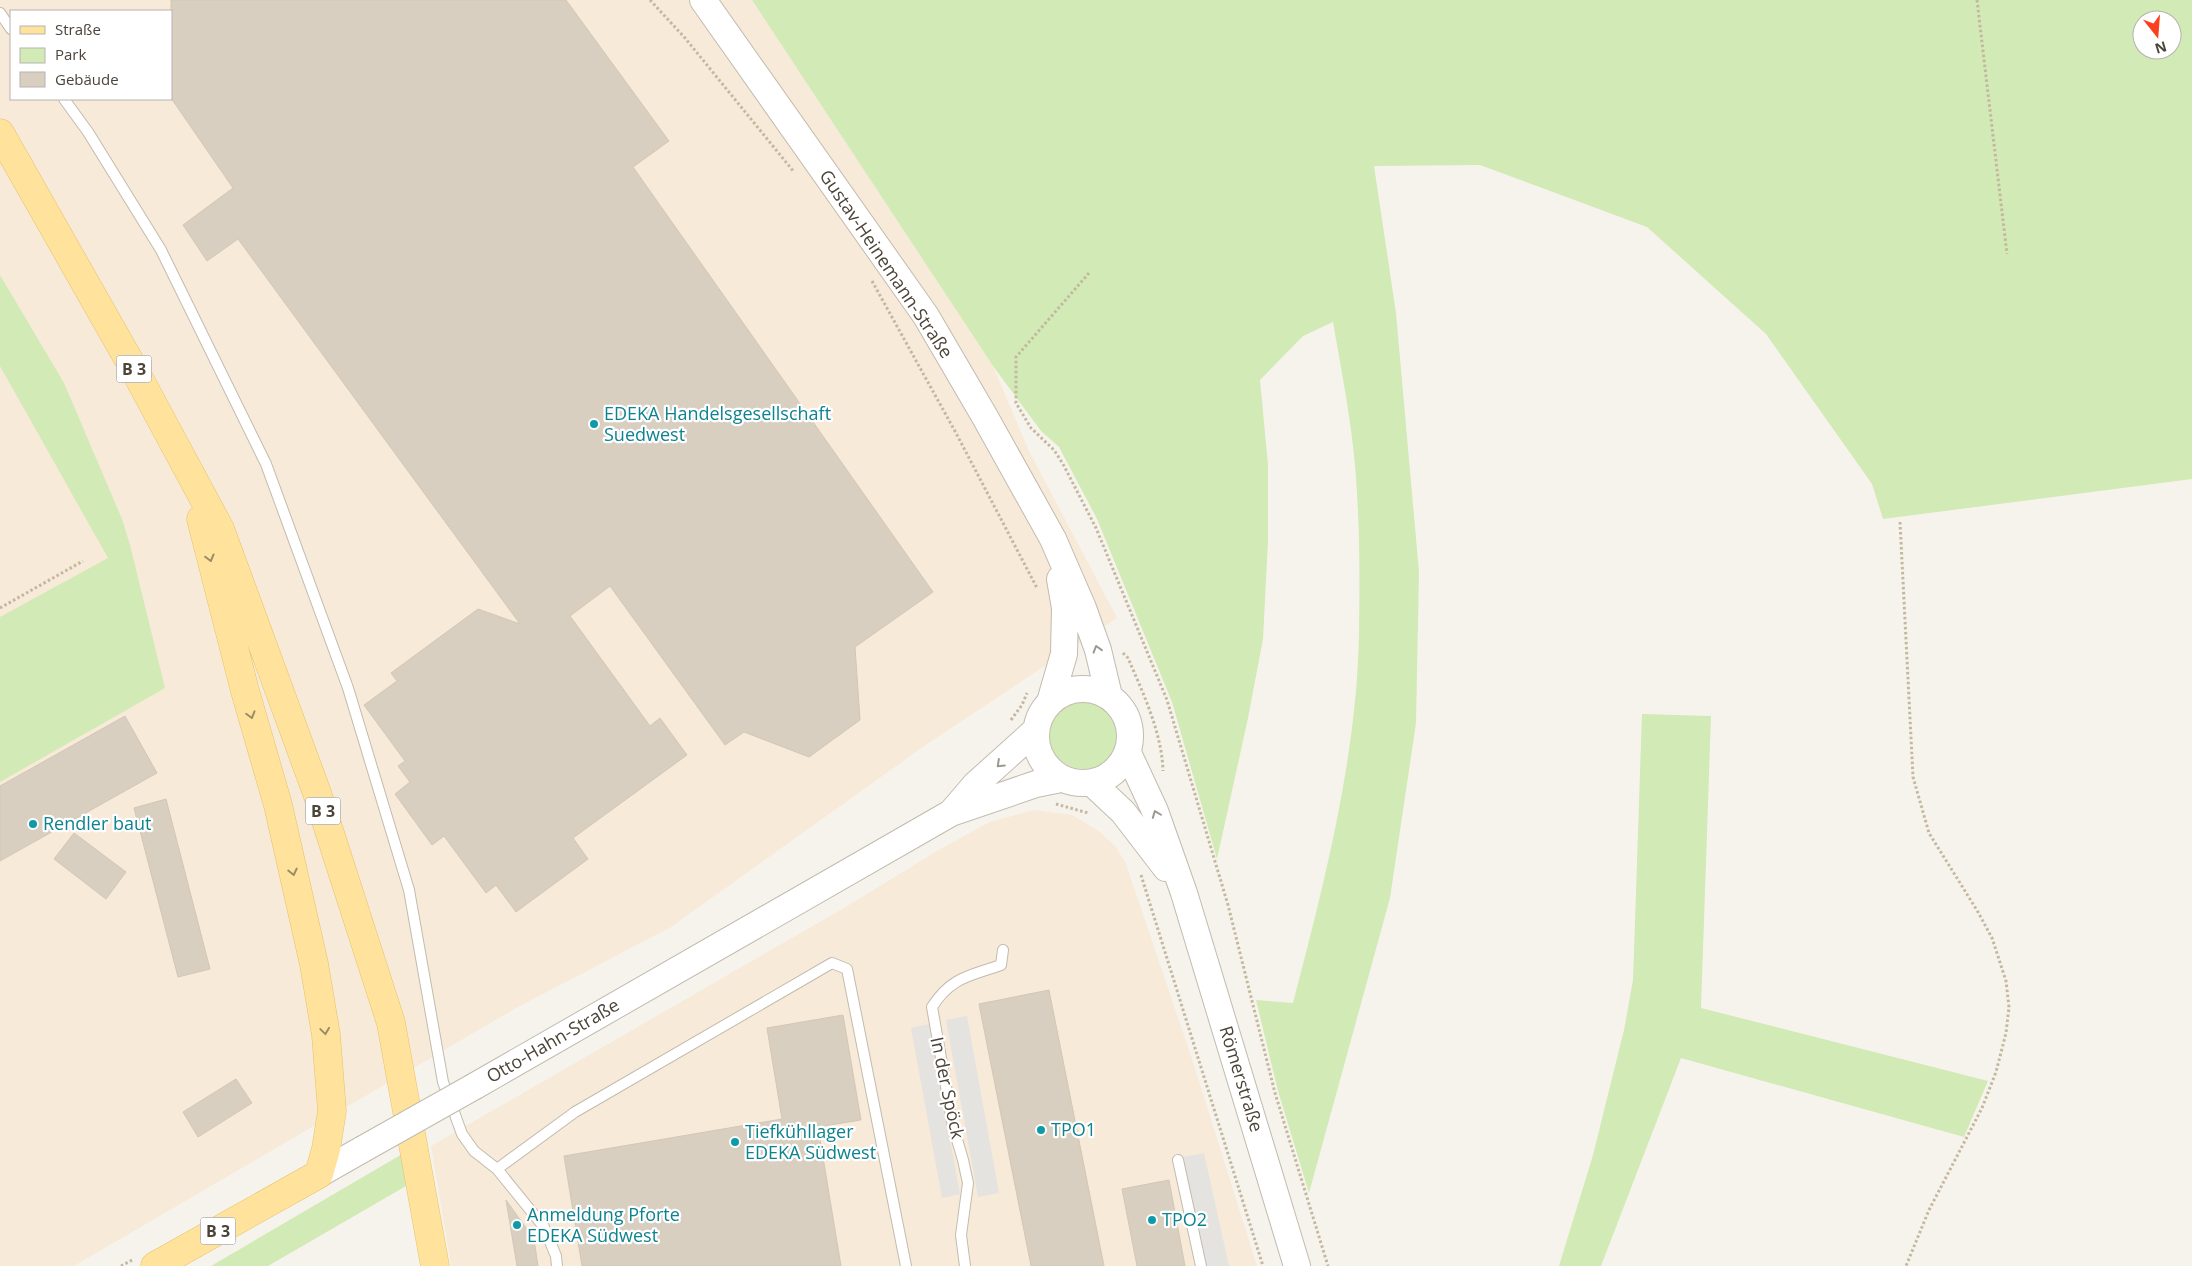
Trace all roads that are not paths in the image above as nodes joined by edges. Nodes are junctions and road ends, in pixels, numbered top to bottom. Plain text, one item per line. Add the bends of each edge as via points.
1 (703, 0) edge
2 (0, 14) edge
3 (10, 27) edge
4 (65, 100) edge
5 (0, 133) edge
6 (0, 158) edge
7 (74, 263) junction
8 (191, 476) junction
9 (1052, 539) junction
10 (1040, 695) junction
11 (1109, 696) junction
12 (1036, 730) junction
13 (1128, 753) junction
14 (1061, 779) junction
15 (1092, 783) junction
16 (951, 813) junction
17 (1184, 893) junction
18 (1003, 950) dead end
19 (1178, 1160) dead end
20 (497, 1169) junction
21 (319, 1174) junction
22 (155, 1266) edge
23 (435, 1266) edge
24 (557, 1266) edge
25 (906, 1266) edge
26 (965, 1266) edge
27 (1201, 1266) edge
28 (1297, 1266) edge

1 - 9 street, Gustav-Heinemann-Straße via 926,316
2 - 3 lane
4 - 20 lane via 161,250 266,464 348,688 409,890 443,1082 462,1134 474,1151
5 - 7 main road, B 3
6 - 7 main road, B 3
7 - 8 main road, B 3
8 -> 21 main road, B 3 via 244,691 278,805 314,964 326,1035 332,1111
8 - 23 main road, B 3 via 220,529 307,766 391,1023
9 - 10 street, Gustav-Heinemann-Straße via 1065,608 1064,654
11 -> 9 street, Gustav-Heinemann-Straße via 1083,608
10 - 11 street via 1078,689 1094,690
10 - 12 street
11 - 13 street via 1121,707 1129,722
12 - 14 street via 1039,756
12 -> 16 street, Otto-Hahn-Straße via 974,785
13 - 15 street via 1120,767
17 -> 13 street, Römerstraße via 1155,811
14 - 15 street via 1076,784
14 - 16 street, Otto-Hahn-Straße via 1036,784
15 - 17 street, Römerstraße via 1139,830
16 - 21 street, Otto-Hahn-Straße, bridge
17 - 28 street, Römerstraße
18 - 26 lane, In der Spöck via 1001,965 951,983 932,1007 953,1126 968,1183 961,1235
19 - 27 lane
20 - 24 lane via 544,1227
20 - 25 lane via 576,1112 832,963 847,969
21 - 22 main road, Otto-Hahn-Straße / B 3

